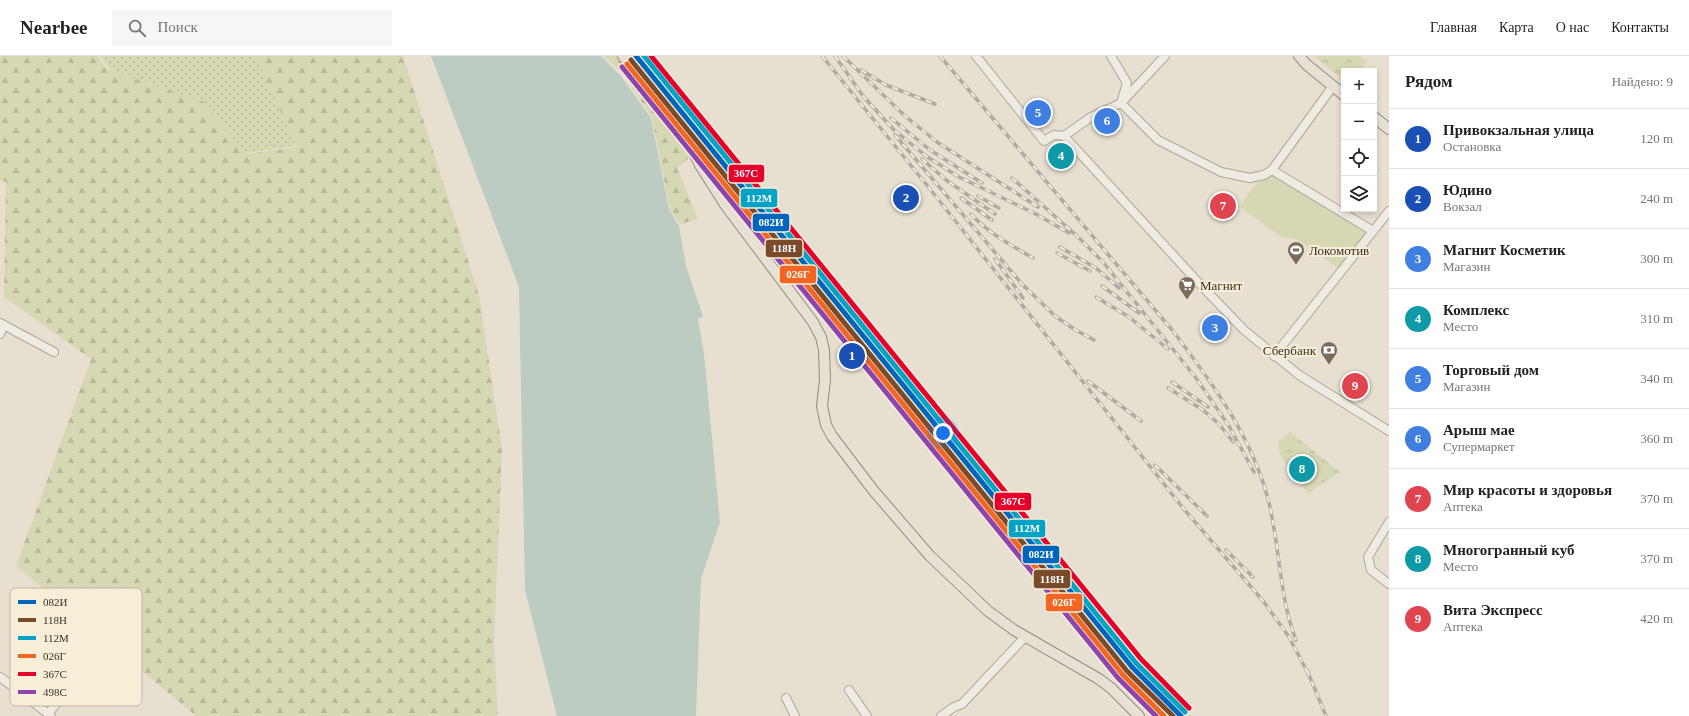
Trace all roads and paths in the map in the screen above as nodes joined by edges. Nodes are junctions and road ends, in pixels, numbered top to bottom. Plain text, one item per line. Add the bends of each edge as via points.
1 (623, 56) edge
2 (976, 56) edge
3 (1111, 56) edge
4 (1165, 56) edge
5 (1299, 56) edge
6 (1333, 86) junction
7 (1341, 93) edge
8 (1121, 103) junction
9 (1377, 119) edge
10 (1389, 129) edge
11 (1064, 136) junction
12 (1272, 170) junction
13 (1389, 211) edge
14 (1374, 231) junction
15 (2, 324) edge
16 (0, 334) edge
17 (54, 352) dead end
18 (1274, 356) junction
19 (1389, 431) edge
20 (1389, 522) edge
21 (1389, 584) edge
22 (1025, 637) junction
23 (0, 677) edge
24 (10, 685) edge
25 (849, 690) dead end
26 (786, 698) dead end
27 (38, 706) edge
28 (57, 706) edge
29 (50, 715) edge
30 (795, 716) edge
31 (867, 716) edge
32 (941, 716) edge
33 (1139, 716) edge

1 - 22 main road via 676,120 726,206 813,322 824,350 822,406 826,425 832,436 897,519 930,556 988,611
2 - 11 street via 1044,141 1054,135
3 - 8 street via 1128,83
4 - 8 street
5 - 6 main road via 1307,66
6 - 7 main road
6 - 12 street
8 - 11 street via 1091,117
8 - 12 street via 1158,140 1221,172 1250,178
9 - 10 main road
11 - 18 street via 1196,280 1244,330
12 - 14 street
13 - 14 street
14 - 18 street
15 - 16 street
15 - 17 street
18 - 19 street via 1320,390
20 - 21 street via 1368,557 1371,570
22 - 32 street via 962,704
22 - 33 main road via 1099,679
23 - 24 street
25 - 31 street
26 - 30 street
27 - 29 street
28 - 29 street

